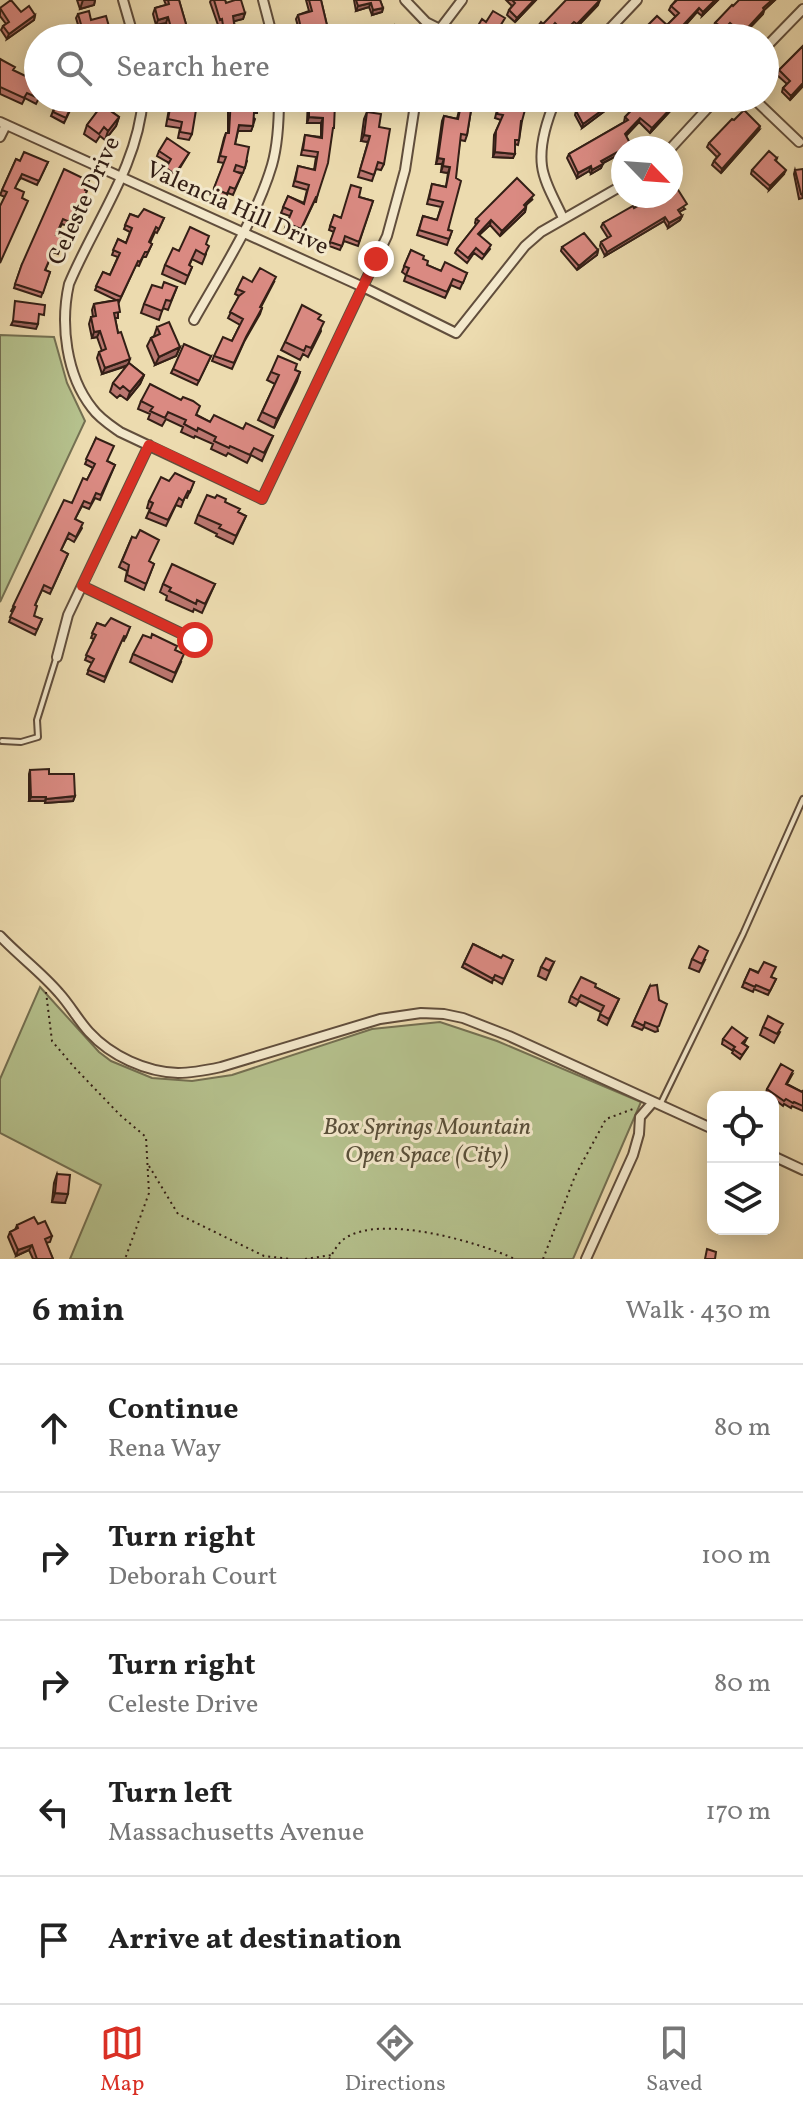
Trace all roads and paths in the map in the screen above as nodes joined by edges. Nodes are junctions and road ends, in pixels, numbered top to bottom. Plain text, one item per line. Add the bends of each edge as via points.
1 (123, 0) edge
2 (263, 0) edge
3 (405, 0) edge
4 (462, 0) edge
5 (637, 0) edge
6 (803, 9) edge
7 (130, 24) edge
8 (269, 24) edge
9 (428, 24) edge
10 (445, 24) edge
11 (614, 24) edge
12 (779, 34) edge
13 (142, 112) edge
14 (278, 112) edge
15 (414, 112) edge
16 (551, 112) edge
17 (704, 112) edge
18 (768, 112) edge
19 (3, 123) edge
20 (682, 136) edge
21 (0, 137) edge
22 (799, 142) dead end
23 (120, 178) junction
24 (611, 192) edge
25 (563, 218) junction
26 (242, 233) junction
27 (363, 287) junction
28 (194, 320) dead end
29 (149, 445) junction
30 (82, 586) junction
31 (195, 640) dead end
32 (57, 657) joint
33 (2, 741) edge
34 (803, 799) edge
35 (0, 936) edge
36 (43, 977) junction
37 (656, 1103) junction
38 (646, 1110) junction
39 (707, 1126) edge
40 (779, 1159) edge
41 (148, 1165) junction
42 (803, 1170) edge
43 (332, 1255) junction
44 (125, 1259) edge
45 (291, 1259) edge
46 (305, 1259) edge
47 (329, 1259) edge
48 (515, 1259) edge
49 (543, 1259) edge
50 (586, 1259) edge

1 - 7 street
2 - 8 street
3 - 9 street
4 - 10 street
5 - 11 street
6 - 12 street
13 - 23 street, Celeste Drive
14 - 26 street via 271,166
15 - 27 street via 395,211
16 - 25 street via 542,166
17 - 20 street
18 - 22 street
19 - 21 street
19 - 23 street, Valencia Hill Drive
23 - 26 street, Valencia Hill Drive
23 - 29 street, Celeste Drive via 69,284 65,329 74,374 93,410 120,432
24 - 25 street
25 - 27 street, Valencia Hill Drive via 525,246 456,333
26 - 27 street, Valencia Hill Drive
26 - 28 street
27 - 29 street, Celeste Drive via 262,499
29 - 30 street
30 - 31 street
30 - 32 street
32 - 33 lane via 37,720 38,737
34 - 37 lane via 743,934
35 - 36 street
36 - 37 street via 108,1048 159,1070 221,1067 380,1019 444,1014 509,1036
36 - 41 path via 52,1041 146,1137
37 - 38 street
37 - 39 street
38 - 49 path via 632,1109 606,1119 575,1176
38 - 50 street via 633,1155
40 - 42 street
41 - 44 path via 149,1193
41 - 45 path via 178,1214 264,1256
43 - 46 path
43 - 47 path
43 - 48 path via 344,1239 369,1229 401,1228

